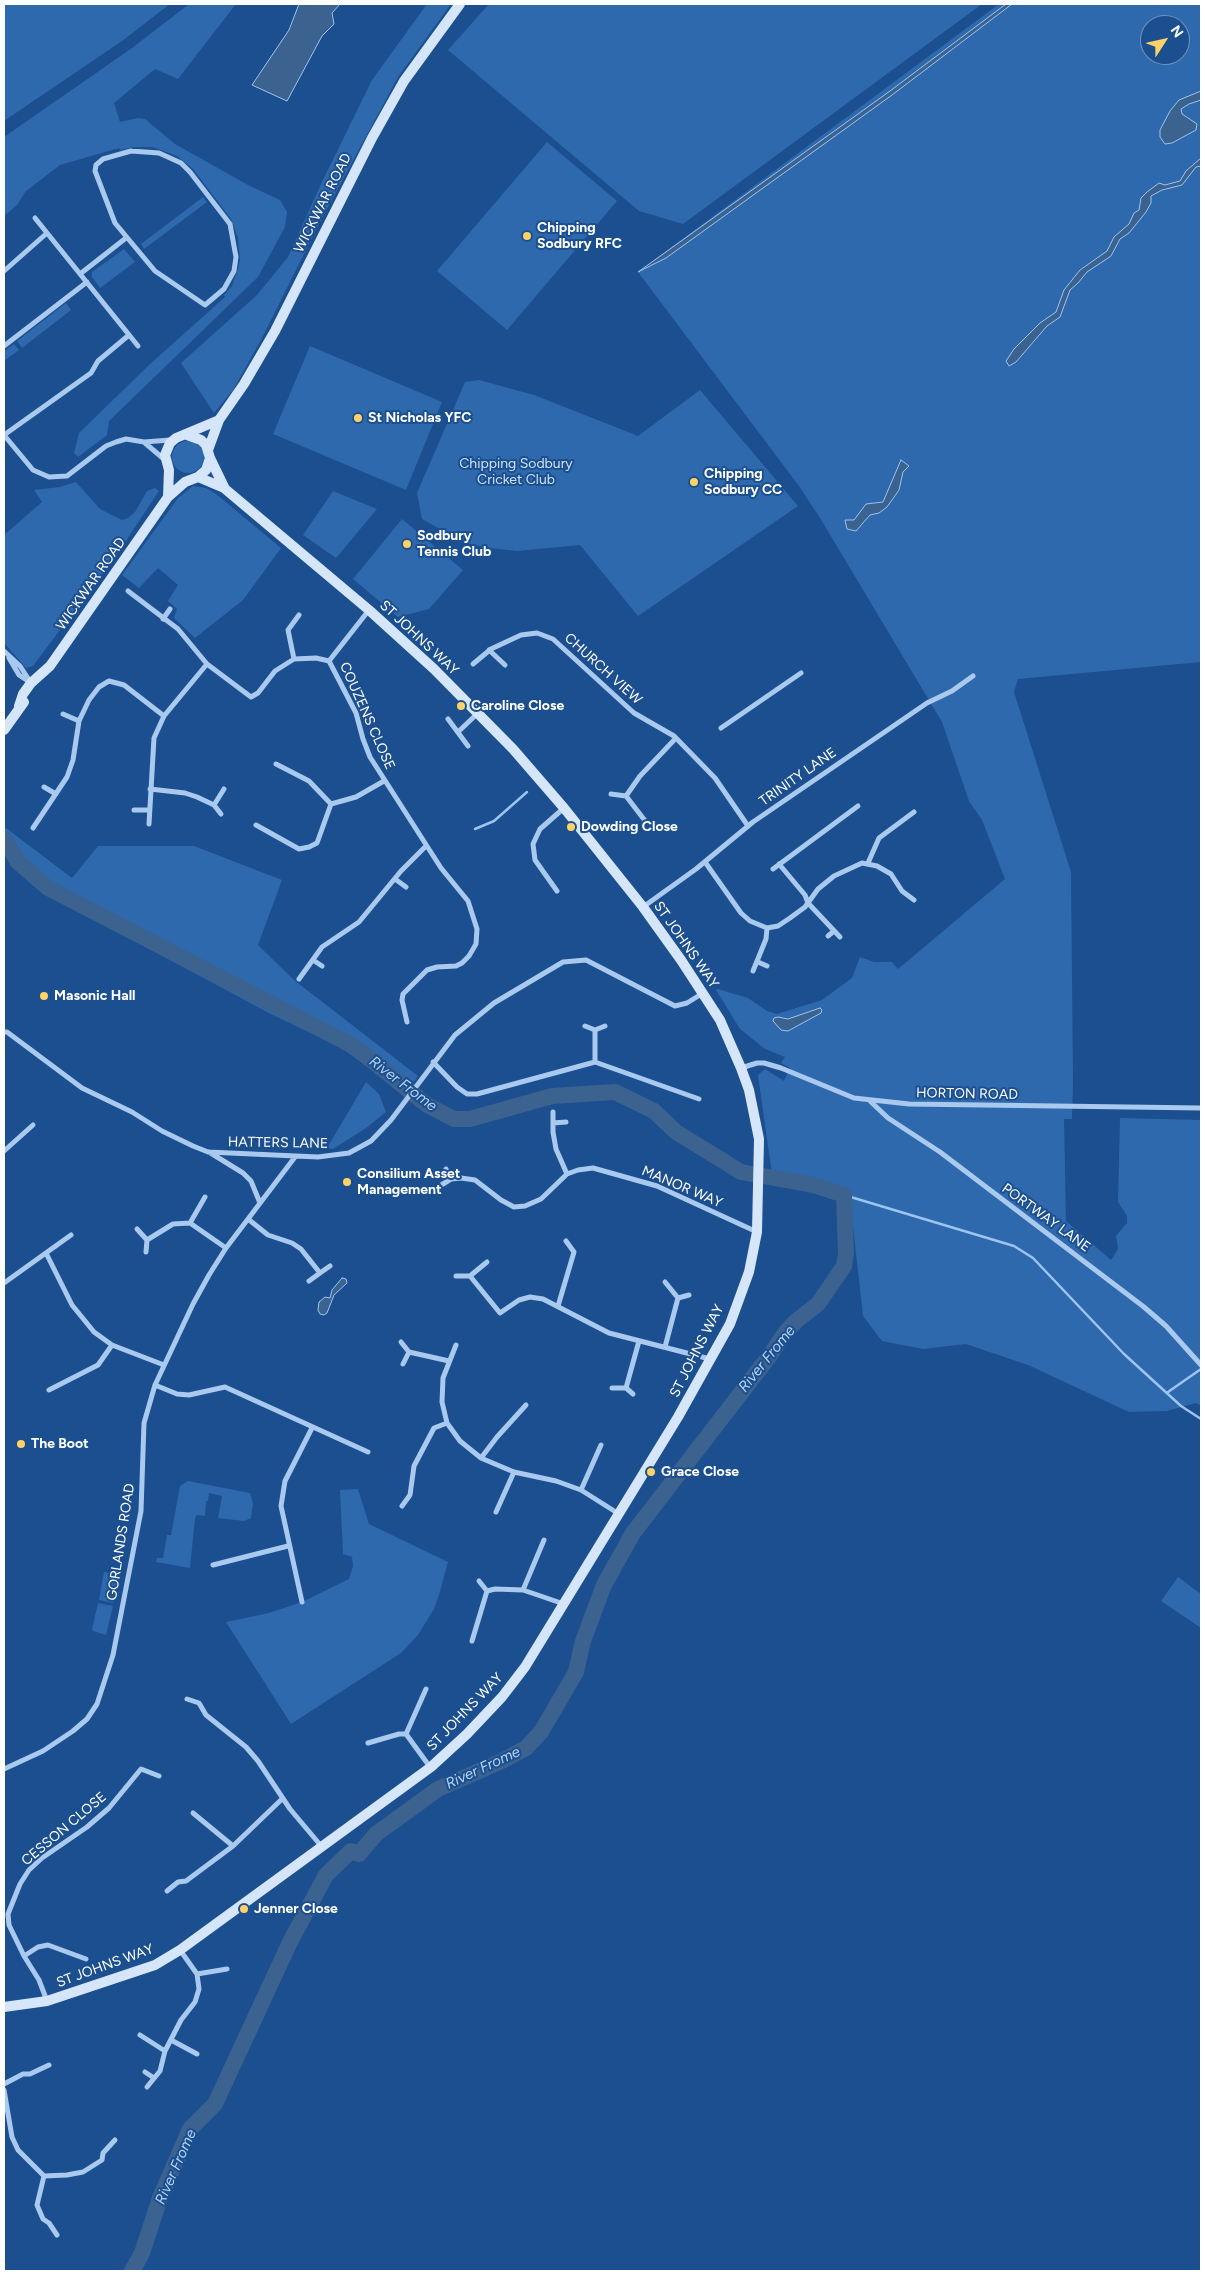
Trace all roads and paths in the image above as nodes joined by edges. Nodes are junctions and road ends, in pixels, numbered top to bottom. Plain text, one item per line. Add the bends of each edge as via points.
1 (460, 4) edge
2 (35, 218) dead end
3 (47, 234) junction
4 (126, 238) junction
5 (4, 271) edge
6 (80, 274) junction
7 (87, 282) junction
8 (129, 335) junction
9 (4, 346) edge
10 (138, 346) dead end
11 (219, 420) junction
12 (4, 435) edge
13 (188, 435) junction
14 (176, 438) junction
15 (144, 442) junction
16 (209, 454) junction
17 (168, 466) junction
18 (193, 478) junction
19 (224, 488) junction
20 (168, 497) junction
21 (128, 591) dead end
22 (170, 608) dead end
23 (369, 610) junction
24 (299, 616) dead end
25 (162, 619) junction
26 (489, 650) junction
27 (6, 653) edge
28 (294, 659) junction
29 (329, 661) junction
30 (207, 664) junction
31 (473, 664) dead end
32 (505, 666) dead end
33 (801, 673) dead end
34 (973, 676) dead end
35 (31, 683) junction
36 (479, 713) junction
37 (63, 714) dead end
38 (164, 716) junction
39 (448, 719) dead end
40 (79, 721) junction
41 (721, 728) dead end
42 (4, 730) edge
43 (458, 732) junction
44 (676, 738) junction
45 (468, 746) dead end
46 (276, 764) dead end
47 (384, 780) junction
48 (44, 787) dead end
49 (150, 789) junction
50 (224, 789) dead end
51 (56, 794) junction
52 (611, 794) dead end
53 (626, 796) junction
54 (331, 804) junction
55 (214, 805) junction
56 (858, 806) dead end
57 (564, 808) junction
58 (134, 810) dead end
59 (148, 810) junction
60 (914, 812) dead end
61 (221, 814) dead end
62 (646, 822) dead end
63 (149, 824) dead end
64 (256, 825) dead end
65 (748, 826) junction
66 (34, 828) dead end
67 (426, 846) junction
68 (705, 862) junction
69 (868, 863) junction
70 (779, 864) junction
71 (773, 869) dead end
72 (395, 878) junction
73 (406, 887) dead end
74 (558, 891) dead end
75 (914, 900) dead end
76 (808, 904) junction
77 (643, 907) junction
78 (767, 928) junction
79 (834, 931) junction
80 (828, 936) dead end
81 (840, 937) dead end
82 (313, 960) junction
83 (758, 962) junction
84 (322, 966) dead end
85 (767, 966) dead end
86 (753, 971) dead end
87 (299, 979) dead end
88 (703, 992) junction
89 (408, 1022) dead end
90 (585, 1026) dead end
91 (605, 1026) dead end
92 (595, 1030) junction
93 (4, 1032) edge
94 (433, 1062) junction
95 (595, 1062) junction
96 (741, 1068) junction
97 (699, 1099) dead end
98 (869, 1100) junction
99 (1201, 1108) edge
100 (553, 1112) dead end
101 (566, 1122) dead end
102 (553, 1124) junction
103 (33, 1125) dead end
104 (4, 1151) edge
105 (208, 1152) junction
106 (295, 1157) junction
107 (446, 1169) dead end
108 (567, 1174) junction
109 (450, 1180) junction
110 (430, 1192) dead end
111 (205, 1198) dead end
112 (260, 1203) junction
113 (248, 1220) junction
114 (190, 1223) junction
115 (137, 1230) dead end
116 (757, 1232) junction
117 (71, 1235) dead end
118 (147, 1240) junction
119 (566, 1241) dead end
120 (226, 1248) junction
121 (146, 1252) dead end
122 (46, 1253) junction
123 (487, 1262) dead end
124 (330, 1266) dead end
125 (320, 1273) junction
126 (456, 1276) dead end
127 (470, 1276) junction
128 (309, 1281) dead end
129 (4, 1282) edge
130 (665, 1282) dead end
131 (689, 1295) dead end
132 (678, 1298) junction
133 (558, 1306) junction
134 (639, 1341) junction
135 (401, 1342) dead end
136 (456, 1344) dead end
137 (112, 1345) junction
138 (665, 1347) junction
139 (409, 1352) junction
140 (710, 1359) junction
141 (449, 1361) junction
142 (403, 1364) dead end
143 (164, 1365) junction
144 (1201, 1365) edge
145 (155, 1385) junction
146 (612, 1388) dead end
147 (626, 1388) junction
148 (49, 1390) dead end
149 (633, 1394) dead end
150 (526, 1405) dead end
151 (447, 1423) junction
152 (312, 1428) junction
153 (601, 1445) dead end
154 (368, 1452) dead end
155 (482, 1458) junction
156 (514, 1472) junction
157 (582, 1490) junction
158 (402, 1506) dead end
159 (496, 1512) dead end
160 (619, 1514) junction
161 (544, 1540) dead end
162 (288, 1546) junction
163 (212, 1565) dead end
164 (479, 1581) dead end
165 (523, 1590) junction
166 (487, 1591) junction
167 (302, 1602) dead end
168 (564, 1604) junction
169 (472, 1641) dead end
170 (426, 1688) dead end
171 (187, 1699) dead end
172 (406, 1734) junction
173 (368, 1743) dead end
174 (430, 1768) junction
175 (4, 1769) edge
176 (159, 1776) dead end
177 (282, 1798) junction
178 (193, 1813) dead end
179 (234, 1846) junction
180 (322, 1848) junction
181 (167, 1891) dead end
182 (180, 1950) junction
183 (24, 1956) junction
184 (86, 1959) dead end
185 (227, 1969) dead end
186 (197, 1974) junction
187 (47, 2000) junction
188 (4, 2007) edge
189 (140, 2036) dead end
190 (170, 2040) junction
191 (165, 2051) junction
192 (197, 2054) dead end
193 (49, 2065) dead end
194 (145, 2072) dead end
195 (154, 2078) junction
196 (4, 2084) edge
197 (147, 2088) dead end
198 (4, 2090) edge
199 (115, 2140) dead end
200 (44, 2176) junction
201 (57, 2235) dead end

1 - 11 street, WICKWAR ROAD via 404,81 349,181 274,331
2 - 3 street
3 - 5 street
3 - 6 street
4 - 4 street via 112,216 96,165 103,159 131,151 159,153 181,163 227,219 234,238 234,271 224,289 206,305 160,276
4 - 6 street
6 - 7 street
7 - 8 street
7 - 9 street
8 - 10 street
8 - 12 street via 98,361 91,373
11 - 13 street, WICKWAR ROAD
11 - 16 street, WICKWAR ROAD
12 - 15 street via 32,470 49,477 67,476 116,442 126,439
13 - 14 street, WICKWAR ROAD
13 - 16 street via 201,440
14 - 15 street
14 - 17 street via 167,448
15 - 17 street
16 - 18 street, WICKWAR ROAD via 206,470
16 - 19 street, ST JOHNS WAY
17 - 18 street via 177,477
17 - 20 street
18 - 19 street, ST JOHNS WAY
18 - 20 street, WICKWAR ROAD
19 - 23 street, ST JOHNS WAY
20 - 35 street, WICKWAR ROAD via 50,666
21 - 25 street
22 - 25 street
23 - 29 street, COUZENS CLOSE
23 - 36 street, ST JOHNS WAY
24 - 28 street via 288,630
25 - 30 street via 178,629
26 - 31 street, CHURCH VIEW
26 - 32 street
26 - 44 street, CHURCH VIEW via 521,635 537,633 548,637 634,712
27 - 35 street
28 - 29 street, COUZENS CLOSE
28 - 30 street via 275,671 251,697
29 - 47 street, COUZENS CLOSE via 356,713 363,739
30 - 38 street
33 - 41 street
34 - 65 street, TRINITY LANE via 920,708
35 - 42 street, WICKWAR ROAD
36 - 43 street
36 - 57 street, ST JOHNS WAY
37 - 40 street
38 - 40 street via 124,685 109,682 99,687
38 - 49 street via 154,738
39 - 43 street
40 - 51 street via 73,760
43 - 45 street
44 - 53 street
44 - 65 street, CHURCH VIEW via 712,774
46 - 54 street via 310,781
47 - 54 street, COUZENS CLOSE via 356,797
47 - 67 street, COUZENS CLOSE
48 - 51 street
49 - 55 street via 185,793
49 - 59 street
50 - 55 street
51 - 66 street
52 - 53 street
53 - 62 street
54 - 64 street via 317,842 310,848 299,849
55 - 61 street
56 - 70 street
57 - 74 street via 540,829 533,844 535,860
57 - 77 street, ST JOHNS WAY
58 - 59 street
59 - 63 street
60 - 69 street via 879,838
65 - 68 street, TRINITY LANE
67 - 72 street
67 - 89 street, COUZENS CLOSE via 468,901 477,929 476,944 462,963 427,970 403,994
68 - 77 street, TRINITY LANE
68 - 78 street via 741,913 750,922
69 - 75 street via 891,874 902,891
69 - 76 street via 854,865 834,876 818,889
70 - 71 street
70 - 76 street via 805,895
72 - 73 street
72 - 82 street via 359,922 329,940
76 - 78 street via 778,926
76 - 79 street
77 - 88 street, ST JOHNS WAY
78 - 83 street
79 - 80 street
79 - 81 street
82 - 84 street
82 - 87 street
83 - 85 street
83 - 86 street
88 - 94 street, HATTERS LANE via 687,1003 674,1006 586,960 563,962 494,1003 455,1035
88 - 96 street, ST JOHNS WAY via 720,1020
90 - 92 street
91 - 92 street
92 - 95 street
93 - 105 street, HATTERS LANE via 82,1088
94 - 95 street via 467,1094
94 - 106 street, HATTERS LANE via 391,1120 371,1141 349,1153 318,1158
95 - 97 street
96 - 98 street, HORTON ROAD via 764,1063 840,1094
96 - 116 street, ST JOHNS WAY via 759,1139
98 - 99 street, HORTON ROAD via 946,1106
98 - 144 street, PORTWAY LANE via 888,1118 940,1152 1144,1307
100 - 102 street
101 - 102 street
102 - 108 street via 556,1149
103 - 104 street
105 - 106 street, HATTERS LANE
105 - 112 street via 243,1173
106 - 112 street, GORLANDS ROAD
107 - 109 street
108 - 109 street via 541,1199 514,1207 475,1180
108 - 116 street, MANOR WAY via 594,1168 628,1177 657,1186
109 - 110 street
111 - 114 street
112 - 113 street, GORLANDS ROAD
113 - 120 street, GORLANDS ROAD
113 - 125 street via 268,1235 301,1249
114 - 118 street via 173,1224
114 - 120 street
115 - 118 street
116 - 140 street, ST JOHNS WAY via 748,1272 730,1324
117 - 122 street
118 - 121 street
119 - 133 street via 574,1252
120 - 143 street, GORLANDS ROAD via 193,1304
122 - 129 street
122 - 137 street via 72,1305 89,1327
123 - 127 street
124 - 125 street
125 - 128 street
126 - 127 street
127 - 133 street via 500,1313 519,1300 530,1297
130 - 132 street
131 - 132 street
132 - 138 street
133 - 134 street via 609,1333
134 - 138 street
134 - 147 street
135 - 139 street
136 - 141 street
137 - 143 street
137 - 148 street via 98,1365
138 - 140 street
139 - 141 street
139 - 142 street
140 - 160 street, ST JOHNS WAY
141 - 151 street via 441,1389
143 - 145 street, GORLANDS ROAD
145 - 152 street via 176,1394 189,1395 225,1387
145 - 175 street, GORLANDS ROAD via 144,1423 141,1511 114,1655 97,1704 73,1731 37,1754
146 - 147 street
147 - 149 street
150 - 155 street via 496,1437
151 - 155 street via 460,1441
151 - 158 street via 434,1428 414,1466 410,1495
152 - 154 street
152 - 162 street via 285,1481 281,1506
153 - 157 street
155 - 156 street
156 - 157 street
156 - 159 street
157 - 160 street
160 - 168 street, ST JOHNS WAY
161 - 165 street
162 - 163 street
162 - 167 street
164 - 166 street
165 - 166 street
165 - 168 street
166 - 169 street
168 - 174 street, ST JOHNS WAY via 502,1697
170 - 172 street
171 - 177 street via 199,1703 206,1715 246,1747
172 - 173 street
172 - 174 street
174 - 180 street, ST JOHNS WAY
176 - 183 street, CESSON CLOSE via 141,1769 109,1808 29,1870 8,1914 14,1937
177 - 179 street
177 - 180 street
178 - 179 street
179 - 181 street
180 - 182 street, ST JOHNS WAY
182 - 186 street
182 - 187 street, ST JOHNS WAY via 155,1965
183 - 184 street via 48,1945
183 - 187 street, CESSON CLOSE
185 - 186 street
186 - 190 street via 198,1995
187 - 188 street, ST JOHNS WAY
189 - 191 street
190 - 191 street
190 - 192 street
191 - 195 street via 160,2070
193 - 196 street
194 - 195 street
195 - 197 street
198 - 200 street via 12,2137 18,2150
199 - 200 street via 103,2153 102,2160 83,2172
200 - 201 street via 37,2205 43,2219

